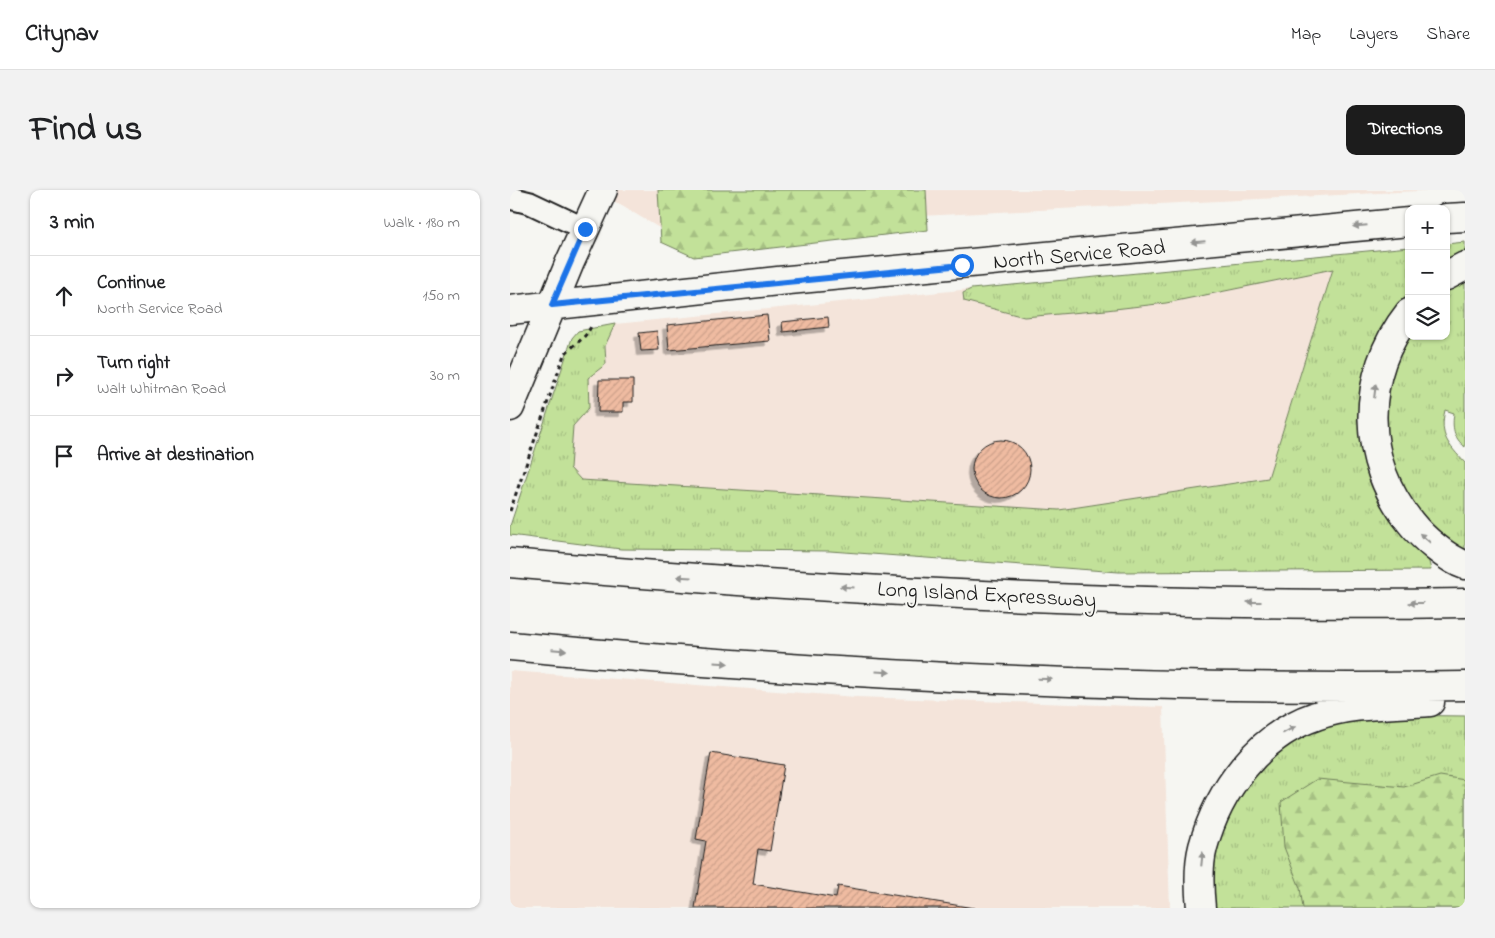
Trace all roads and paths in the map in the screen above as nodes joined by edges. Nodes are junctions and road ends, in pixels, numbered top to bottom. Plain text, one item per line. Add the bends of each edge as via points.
1 (603, 190) edge
2 (510, 198) edge
3 (1465, 216) edge
4 (1450, 218) edge
5 (1405, 222) edge
6 (585, 229) junction
7 (1465, 266) edge
8 (1450, 274) edge
9 (552, 305) junction
10 (510, 310) edge
11 (1405, 319) edge
12 (592, 323) dead end
13 (510, 407) edge
14 (510, 511) edge
15 (510, 562) edge
16 (1465, 565) edge
17 (1465, 603) edge
18 (510, 646) edge
19 (1465, 686) edge
20 (1465, 699) edge
21 (1201, 908) edge

1 - 6 main road
2 - 6 street via 530,203
3 - 4 main road
5 -> 9 main road, North Service Road
6 - 9 main road
7 - 8 main road
9 - 10 main road, North Service Road
9 - 13 main road
16 -> 11 main road via 1423,538 1397,506 1379,469 1372,423 1375,384 1389,344
12 - 14 path via 584,340 564,355
17 -> 15 main road, Long Island Expressway via 1178,602 943,592 656,576
18 -> 19 main road via 920,674 1176,684
21 -> 20 main road via 1199,886 1203,848 1219,805 1248,761 1278,735 1316,716 1356,708

